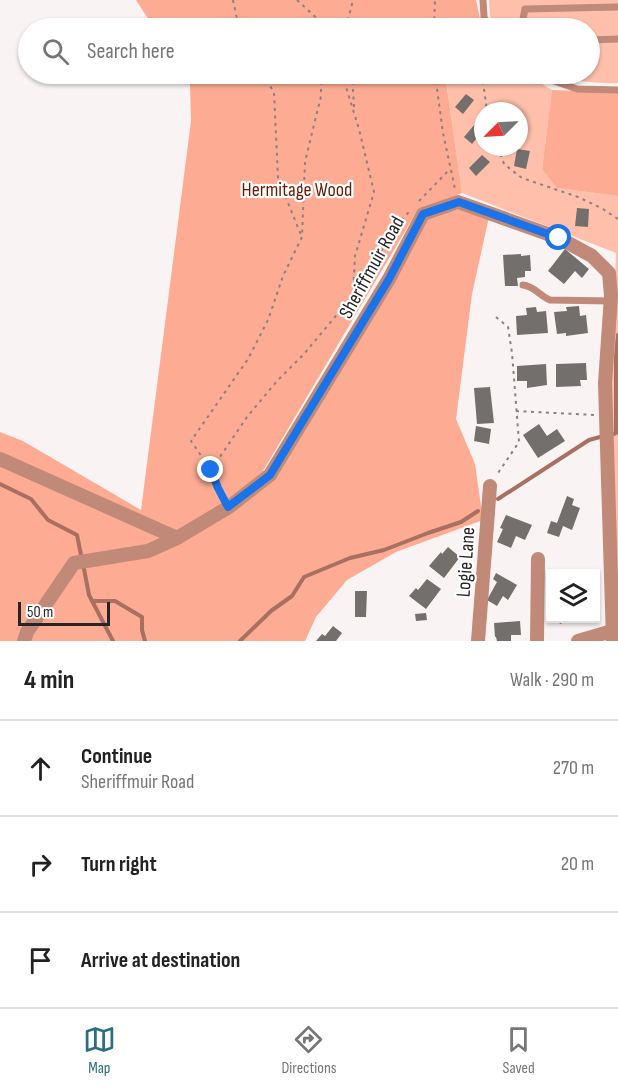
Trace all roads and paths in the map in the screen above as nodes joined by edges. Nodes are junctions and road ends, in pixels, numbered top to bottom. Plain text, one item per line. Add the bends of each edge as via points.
1 (233, 0) edge
2 (297, 0) edge
3 (434, 0) edge
4 (483, 0) edge
5 (352, 1) edge
6 (585, 3) edge
7 (618, 7) edge
8 (484, 17) joint
9 (237, 18) edge
10 (316, 18) edge
11 (348, 18) edge
12 (434, 18) edge
13 (479, 18) edge
14 (523, 18) edge
15 (600, 39) edge
16 (618, 39) edge
17 (269, 84) edge
18 (321, 84) edge
19 (345, 84) edge
20 (353, 84) edge
21 (437, 84) edge
22 (483, 84) edge
23 (563, 84) edge
24 (618, 90) edge
25 (486, 102) edge
26 (354, 113) junction
27 (501, 156) edge
28 (450, 169) junction
29 (419, 201) dead end
30 (459, 202) junction
31 (412, 209) dead end
32 (616, 218) edge
33 (302, 237) junction
34 (523, 285) dead end
35 (353, 295) junction
36 (611, 301) junction
37 (496, 317) dead end
38 (516, 411) junction
39 (606, 416) junction
40 (0, 459) edge
41 (211, 470) junction
42 (490, 486) joint
43 (228, 507) junction
44 (177, 538) junction
45 (538, 560) dead end
46 (613, 636) edge
47 (24, 641) edge
48 (478, 641) edge
49 (537, 641) edge
50 (578, 641) edge

1 - 9 path
2 - 10 path
3 - 12 path
4 - 8 lane
5 - 11 path
6 - 7 lane
6 - 14 lane via 525,9
8 - 13 path
15 - 16 lane
17 - 33 path via 274,92 278,178
18 - 33 path via 305,162
19 - 26 path
20 - 26 path
21 - 28 path
22 - 25 path
23 - 24 lane via 577,89
26 - 35 path via 374,192 355,256
27 - 32 path via 504,164 522,178 578,197
28 - 29 path
28 - 30 path
30 - 36 street via 559,238 592,256 609,273
30 - 43 street, Sheriffmuir Road via 423,214 389,279 270,475
31 - 35 path via 389,233 372,273
33 - 41 path via 248,359 191,441
34 - 36 lane via 550,300
35 - 41 path via 247,417
36 - 39 street
37 - 38 path via 508,327
38 - 39 path
38 - 42 path via 519,442
39 - 46 street
40 - 44 street
41 - 43 path
42 - 48 street, Logie Lane
43 - 44 street, Sheriffmuir Road
44 - 47 street, Sheriffmuir Road via 148,551 74,563
45 - 49 street
46 - 50 street

